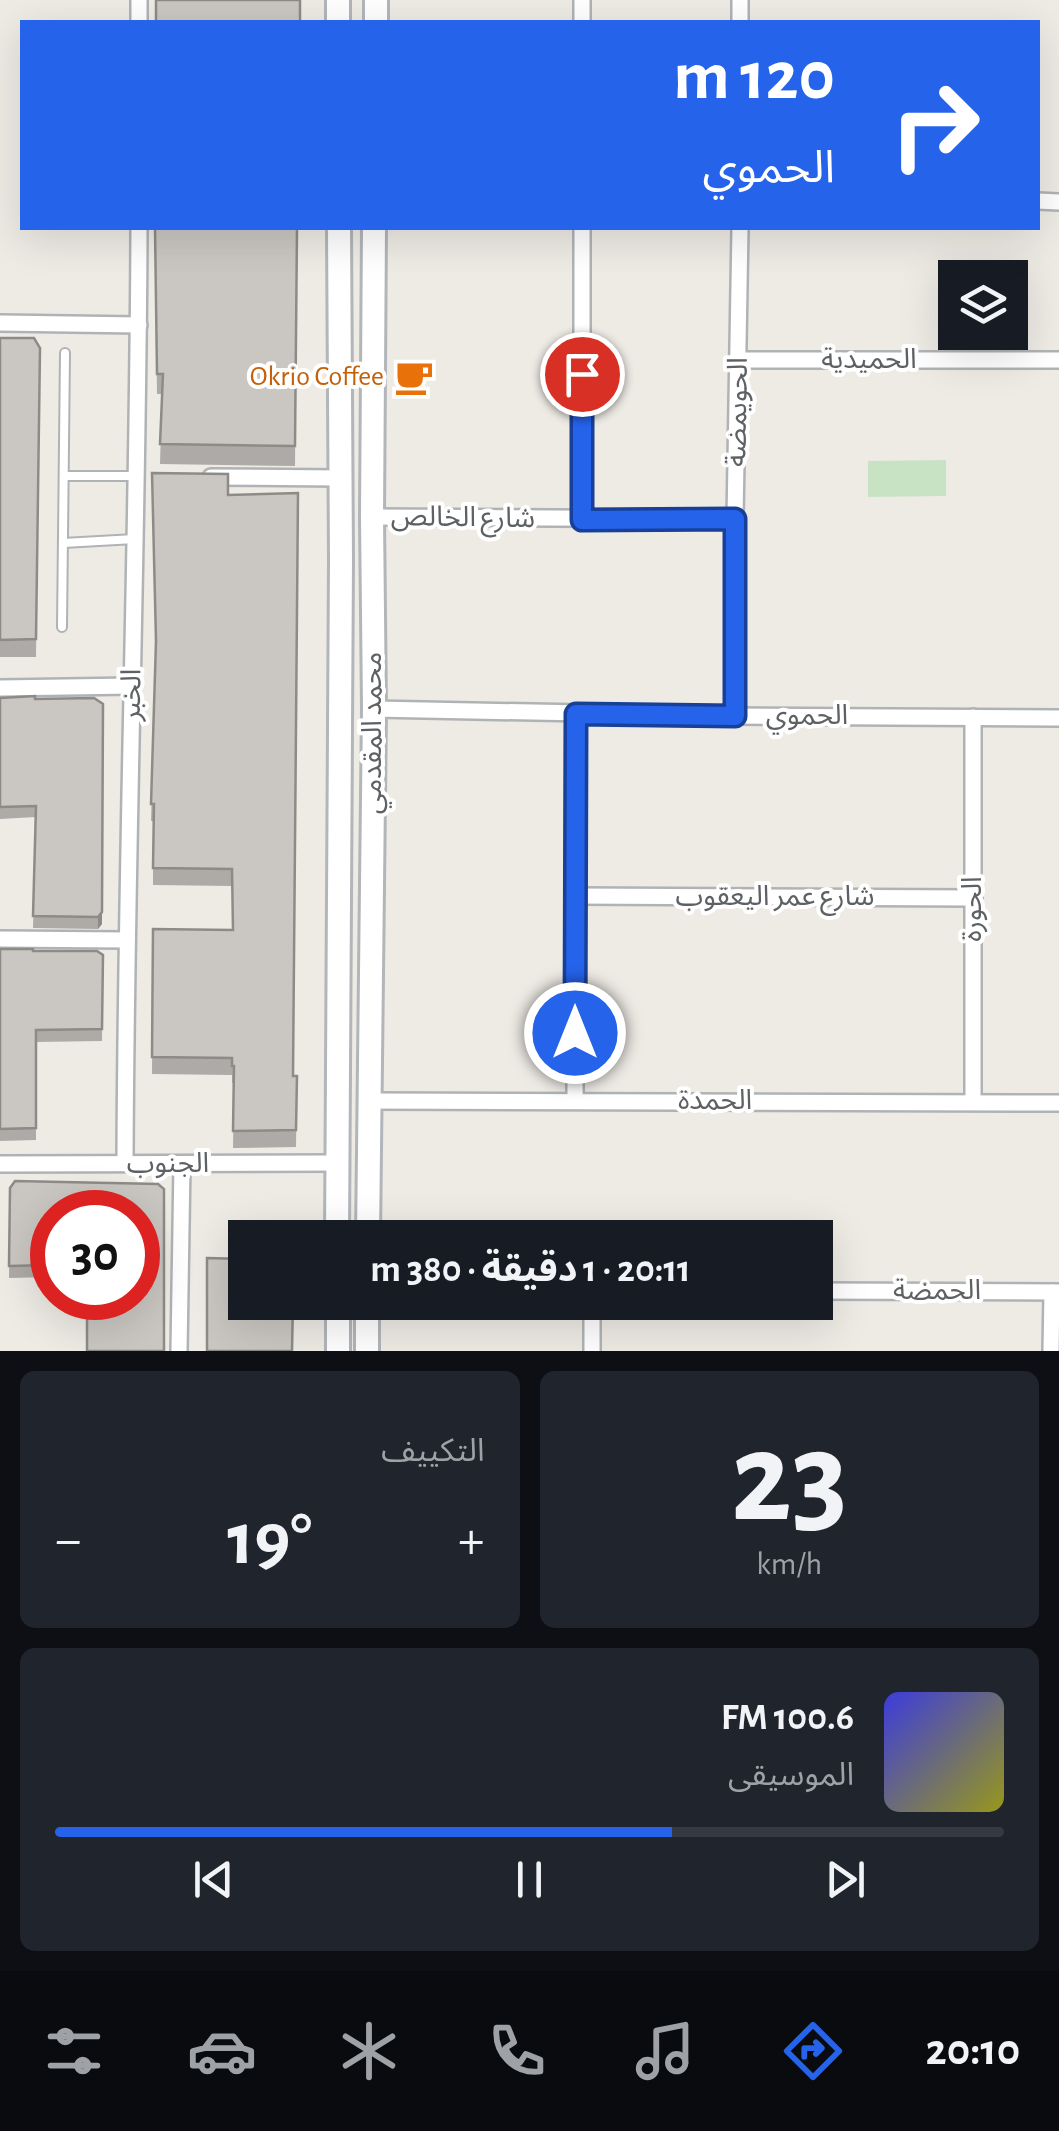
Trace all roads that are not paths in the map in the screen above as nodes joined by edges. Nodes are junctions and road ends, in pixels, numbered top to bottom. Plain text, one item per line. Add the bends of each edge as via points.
1 (139, 230) edge
2 (339, 230) edge
3 (374, 230) edge
4 (582, 230) edge
5 (740, 230) edge
6 (0, 323) edge
7 (139, 324) junction
8 (66, 354) dead end
9 (739, 360) junction
10 (1059, 360) edge
11 (64, 476) junction
12 (137, 476) junction
13 (155, 476) edge
14 (192, 477) edge
15 (340, 478) junction
16 (372, 517) junction
17 (735, 519) junction
18 (582, 520) junction
19 (134, 539) junction
20 (63, 543) junction
21 (341, 560) junction
22 (372, 560) junction
23 (62, 628) dead end
24 (132, 686) junction
25 (0, 688) edge
26 (374, 709) junction
27 (576, 714) junction
28 (735, 716) junction
29 (973, 717) junction
30 (1059, 718) edge
31 (576, 896) junction
32 (974, 898) junction
33 (0, 940) edge
34 (126, 940) junction
35 (370, 1100) junction
36 (574, 1101) junction
37 (973, 1102) junction
38 (1059, 1102) edge
39 (125, 1163) junction
40 (0, 1164) edge
41 (182, 1164) junction
42 (337, 1164) junction
43 (337, 1220) edge
44 (368, 1220) edge
45 (833, 1291) edge
46 (1056, 1292) edge
47 (338, 1320) edge
48 (367, 1320) edge
49 (592, 1320) edge
50 (180, 1351) edge
51 (338, 1351) edge
52 (367, 1351) edge
53 (592, 1351) edge
54 (1050, 1351) edge

1 - 7 street, الخبر
2 - 15 street, محمد المقدمي
3 - 16 street, محمد المقدمي
4 - 18 street
5 - 9 street, الحويمضة
6 - 7 street
7 - 12 street, الخبر
8 - 11 lane
9 - 10 street, الحميدية
9 - 17 street, الحويمضة
11 - 12 lane
11 - 20 lane
12 - 13 street
12 - 19 street, الخبر
14 - 15 street
15 - 21 street, محمد المقدمي
16 - 18 street, شارع الخالص
16 - 22 street, محمد المقدمي
17 - 18 street, شارع الخالص
17 - 28 street, الحويمضة
19 - 20 lane
19 - 24 street, الخبر
20 - 23 lane
21 - 22 street
21 - 42 street, محمد المقدمي
22 - 26 street, محمد المقدمي
24 - 25 street
24 - 34 street, الخبر
26 - 27 street, الحموي
26 - 35 street, محمد المقدمي
27 - 28 street, الحموي
27 - 31 street
28 - 29 street, الحموي
29 - 30 street, الحموي
29 - 32 street, الحورة
31 - 32 street, شارع عمر اليعقوب
31 - 36 street
32 - 37 street, الحورة
33 - 34 street
34 - 39 street, الخبر
35 - 36 street, الحمدة
35 - 44 street, محمد المقدمي
36 - 37 street, الحمدة
37 - 38 street, الحمدة
39 - 40 street, الجنوب
39 - 41 street, الجنوب
41 - 42 street, الجنوب
41 - 50 street
42 - 43 street, محمد المقدمي
45 - 46 street, الحمضة
46 - 54 street
47 - 51 street
48 - 52 street
49 - 53 street

